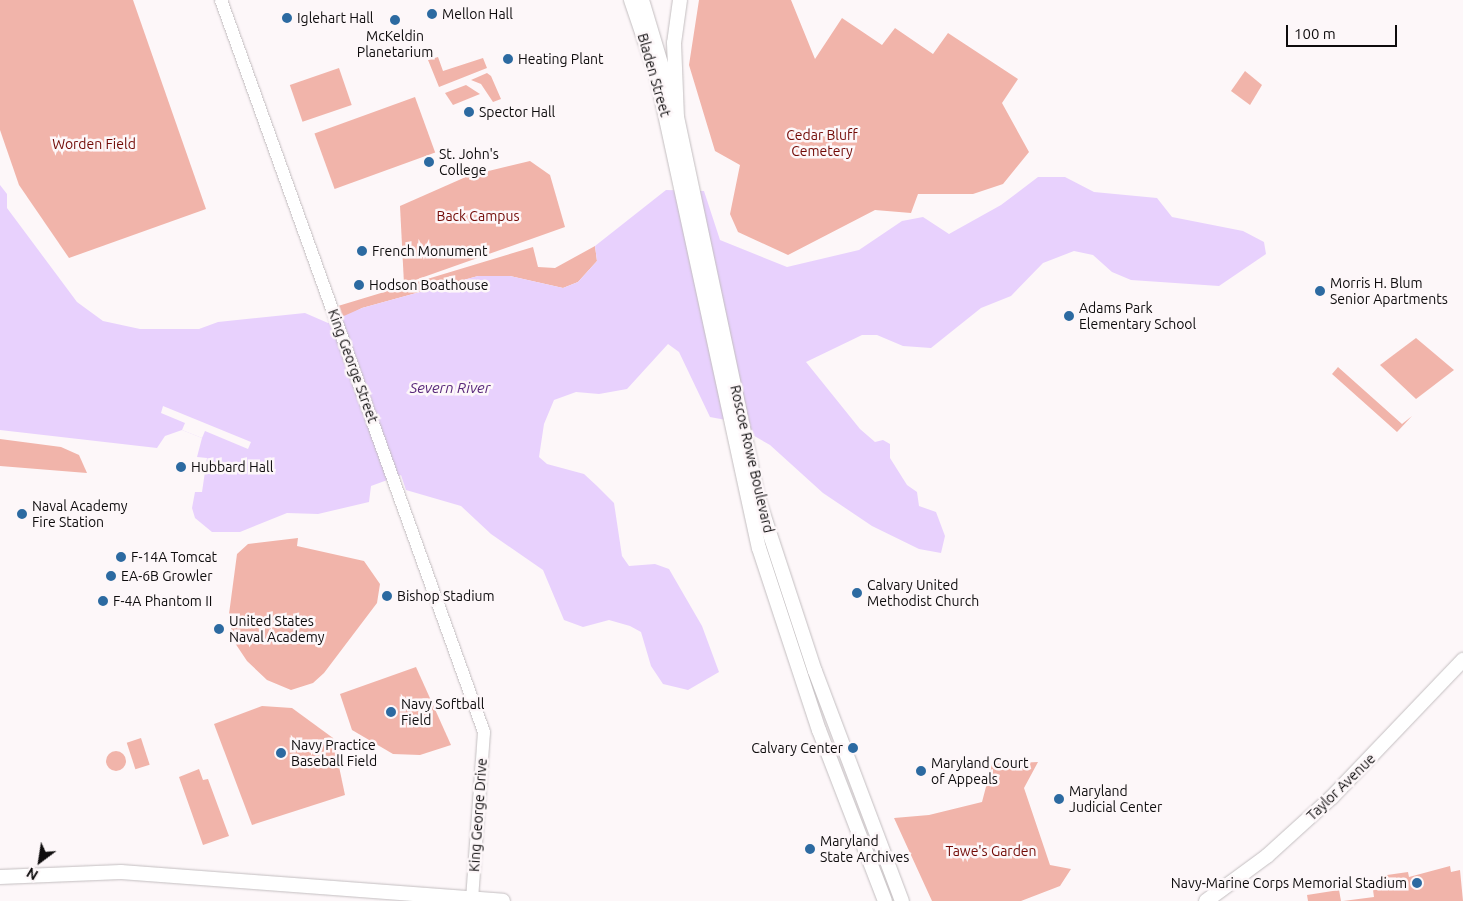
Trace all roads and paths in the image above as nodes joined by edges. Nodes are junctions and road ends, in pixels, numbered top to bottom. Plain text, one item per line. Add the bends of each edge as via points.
1 (222, 0) edge
2 (631, 0) edge
3 (643, 0) edge
4 (680, 0) edge
5 (677, 117) junction
6 (679, 150) junction
7 (745, 462) junction
8 (1463, 660) edge
9 (484, 732) joint
10 (0, 877) edge
11 (472, 898) junction
12 (503, 901) edge
13 (885, 901) edge
14 (902, 901) edge
15 (1206, 901) edge

1 - 9 main road, King George Street
2 - 6 main road, Bladen Street
3 - 5 main road, Bladen Street
4 - 5 main road, Roscoe Rowe Boulevard via 674,43
5 - 6 main road, Roscoe Rowe Boulevard
6 - 7 main road, Roscoe Rowe Boulevard
7 - 13 main road, Roscoe Rowe Boulevard via 777,608
7 - 14 main road, Roscoe Rowe Boulevard via 797,616
8 - 15 main road, Taylor Avenue via 1332,797 1267,856
9 - 11 main road, King George Drive
10 - 11 main road via 120,872
11 - 12 main road

